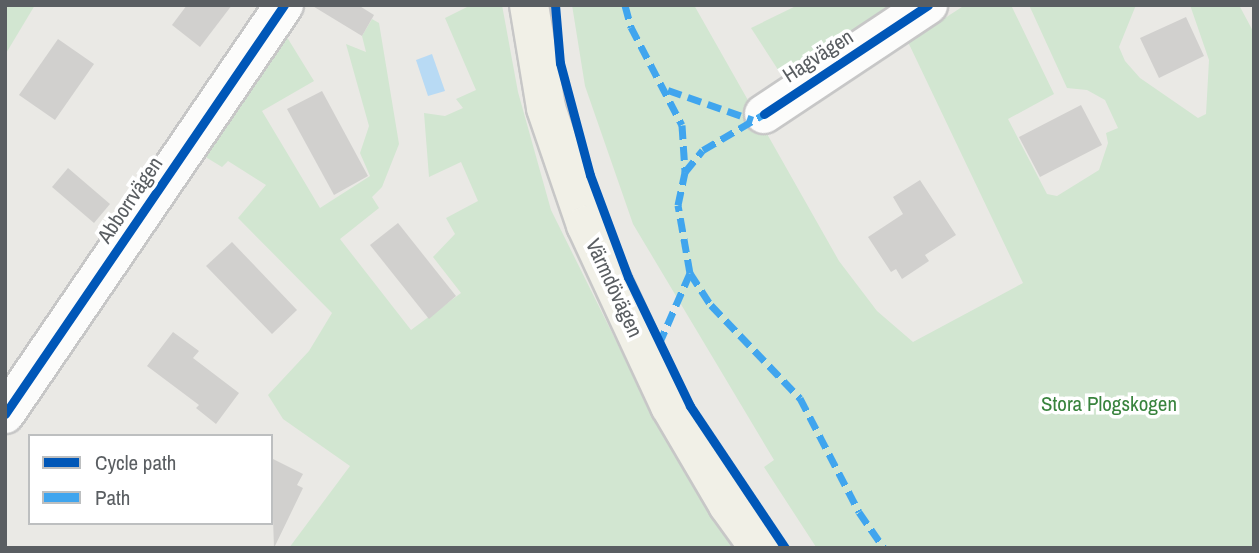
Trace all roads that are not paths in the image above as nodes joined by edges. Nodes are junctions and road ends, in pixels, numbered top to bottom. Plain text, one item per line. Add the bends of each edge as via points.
1 (284, 5) edge
2 (529, 5) edge
3 (928, 5) edge
4 (764, 114) dead end
5 (5, 414) edge
6 (759, 548) edge

1 - 5 street, Abborrvägen
2 - 6 main road, Värmdövägen via 546,108 586,225 670,406
3 - 4 street, Hagvägen

